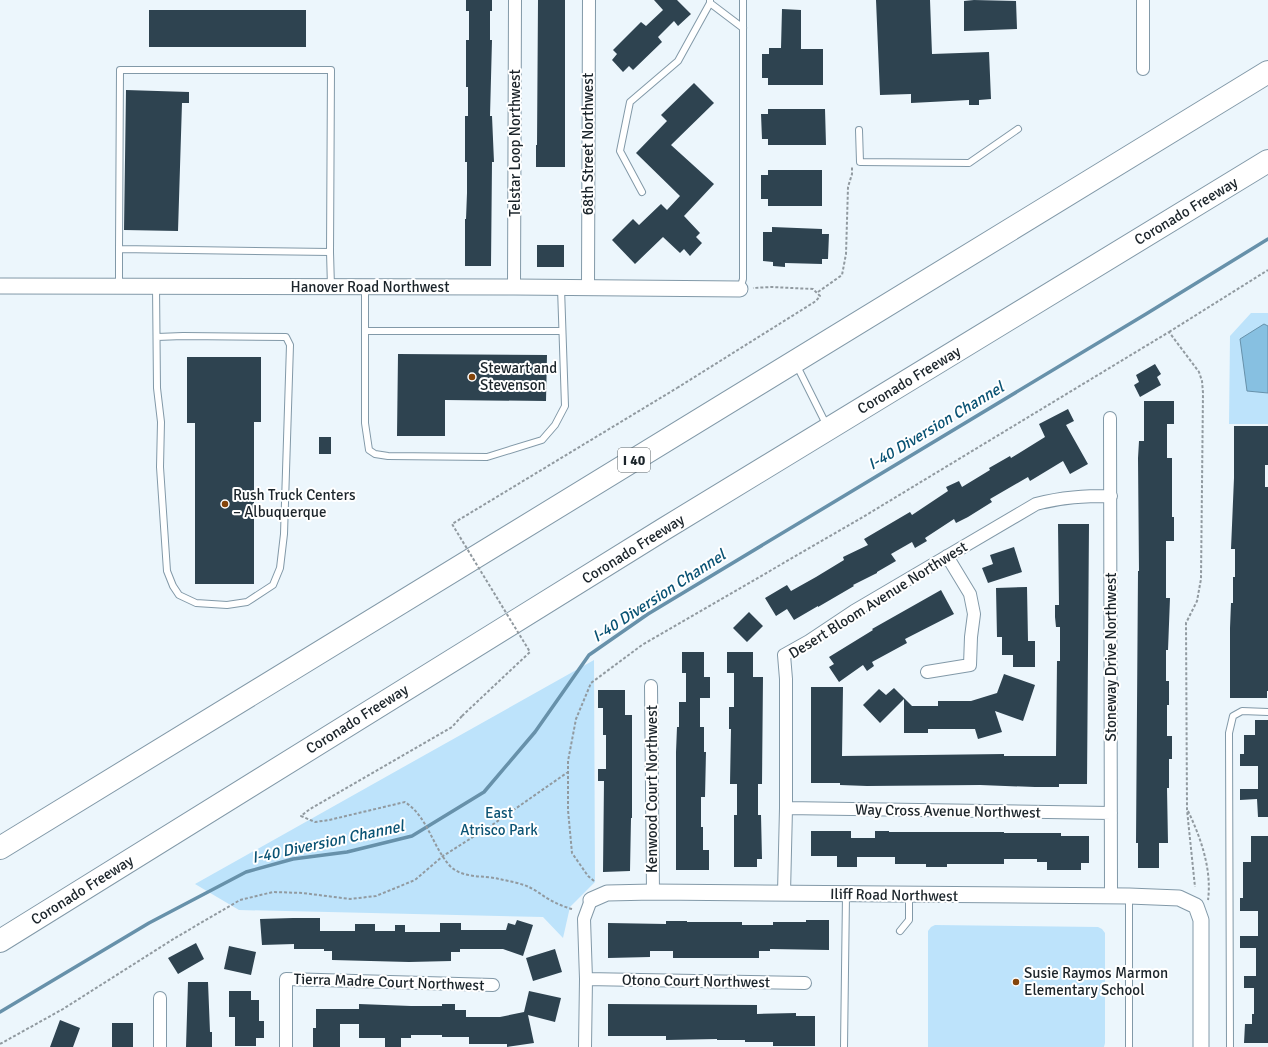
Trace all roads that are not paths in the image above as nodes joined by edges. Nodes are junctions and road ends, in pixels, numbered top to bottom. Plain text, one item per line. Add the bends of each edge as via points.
1 (515, 0) edge
2 (589, 0) edge
3 (743, 0) edge
4 (1143, 0) edge
5 (710, 2) edge
6 (743, 28) junction
7 (1143, 69) dead end
8 (1268, 72) edge
9 (1018, 129) dead end
10 (860, 130) dead end
11 (1268, 160) edge
12 (642, 192) dead end
13 (119, 249) junction
14 (330, 252) junction
15 (0, 286) edge
16 (119, 286) junction
17 (156, 286) junction
18 (331, 287) junction
19 (365, 287) junction
20 (514, 287) junction
21 (561, 287) junction
22 (588, 287) junction
23 (740, 289) joint
24 (365, 331) junction
25 (562, 331) junction
26 (157, 337) junction
27 (795, 361) junction
28 (1110, 418) dead end
29 (828, 429) junction
30 (1111, 496) junction
31 (947, 556) junction
32 (927, 672) dead end
33 (651, 686) dead end
34 (1268, 712) edge
35 (786, 808) junction
36 (1111, 813) junction
37 (0, 848) edge
38 (653, 892) junction
39 (784, 893) junction
40 (846, 894) junction
41 (909, 895) junction
42 (1111, 896) junction
43 (1129, 896) junction
44 (591, 900) joint
45 (900, 931) dead end
46 (0, 941) edge
47 (586, 979) junction
48 (805, 983) dead end
49 (493, 985) dead end
50 (160, 998) dead end
51 (160, 1047) edge
52 (286, 1047) edge
53 (585, 1047) edge
54 (844, 1047) edge
55 (1129, 1047) edge
56 (1201, 1047) edge
57 (1230, 1047) edge

1 - 20 street, Telstar Loop Northwest
2 - 22 street, 68th Street Northwest
3 - 6 lane
4 - 7 street
5 - 6 lane
5 - 12 lane via 678,61 630,102 620,151
6 - 23 lane via 743,279
8 - 27 highway, I 40
9 - 10 lane via 969,163 860,162
11 - 29 highway, Coronado Freeway
13 - 14 lane
13 - 14 lane via 120,70 331,70
13 - 16 lane
14 - 18 lane
15 - 16 street, Hanover Road Northwest
16 - 17 street, Hanover Road Northwest
17 - 18 street, Hanover Road Northwest
17 - 26 lane
18 - 19 street, Hanover Road Northwest
19 - 20 street, Hanover Road Northwest
19 - 24 lane
20 - 21 street, Hanover Road Northwest
21 - 22 street, Hanover Road Northwest
21 - 25 lane
22 - 23 street, Hanover Road Northwest
24 - 25 lane
24 - 25 lane via 365,423 369,450 375,454 388,456 487,456 542,440 555,425 565,406
26 - 26 lane via 157,388 161,422 160,467 168,572 179,595 196,603 227,605 247,602 273,584 280,568 284,534 290,345 286,337
27 - 29 lane
27 - 37 highway, I 40
28 - 30 street, Stoneway Drive Northwest
29 - 46 highway, Coronado Freeway
30 - 31 street, Desert Bloom Avenue Northwest via 1078,496 1036,504
30 - 36 street, Stoneway Drive Northwest
31 - 32 street via 970,594 974,614 970,665
31 - 35 street, Desert Bloom Avenue Northwest via 784,654
33 - 38 street, Kenwood Court Northwest
34 - 57 lane via 1242,711 1233,716 1229,733
35 - 36 street, Way Cross Avenue Northwest
35 - 39 street
36 - 42 street, Stoneway Drive Northwest
38 - 39 street, Iliff Road Northwest
38 - 44 street, Iliff Road Northwest via 607,893
39 - 40 street, Iliff Road Northwest
40 - 41 street, Iliff Road Northwest
40 - 54 lane
41 - 42 street, Iliff Road Northwest
41 - 45 lane via 909,920
42 - 43 street, Iliff Road Northwest
43 - 55 lane
43 - 56 street, Iliff Road Northwest via 1179,898 1202,903
44 - 47 street via 584,918
47 - 48 street, Otono Court Northwest
47 - 53 street
49 - 52 street, Tierra Madre Court Northwest via 286,979
50 - 51 street

